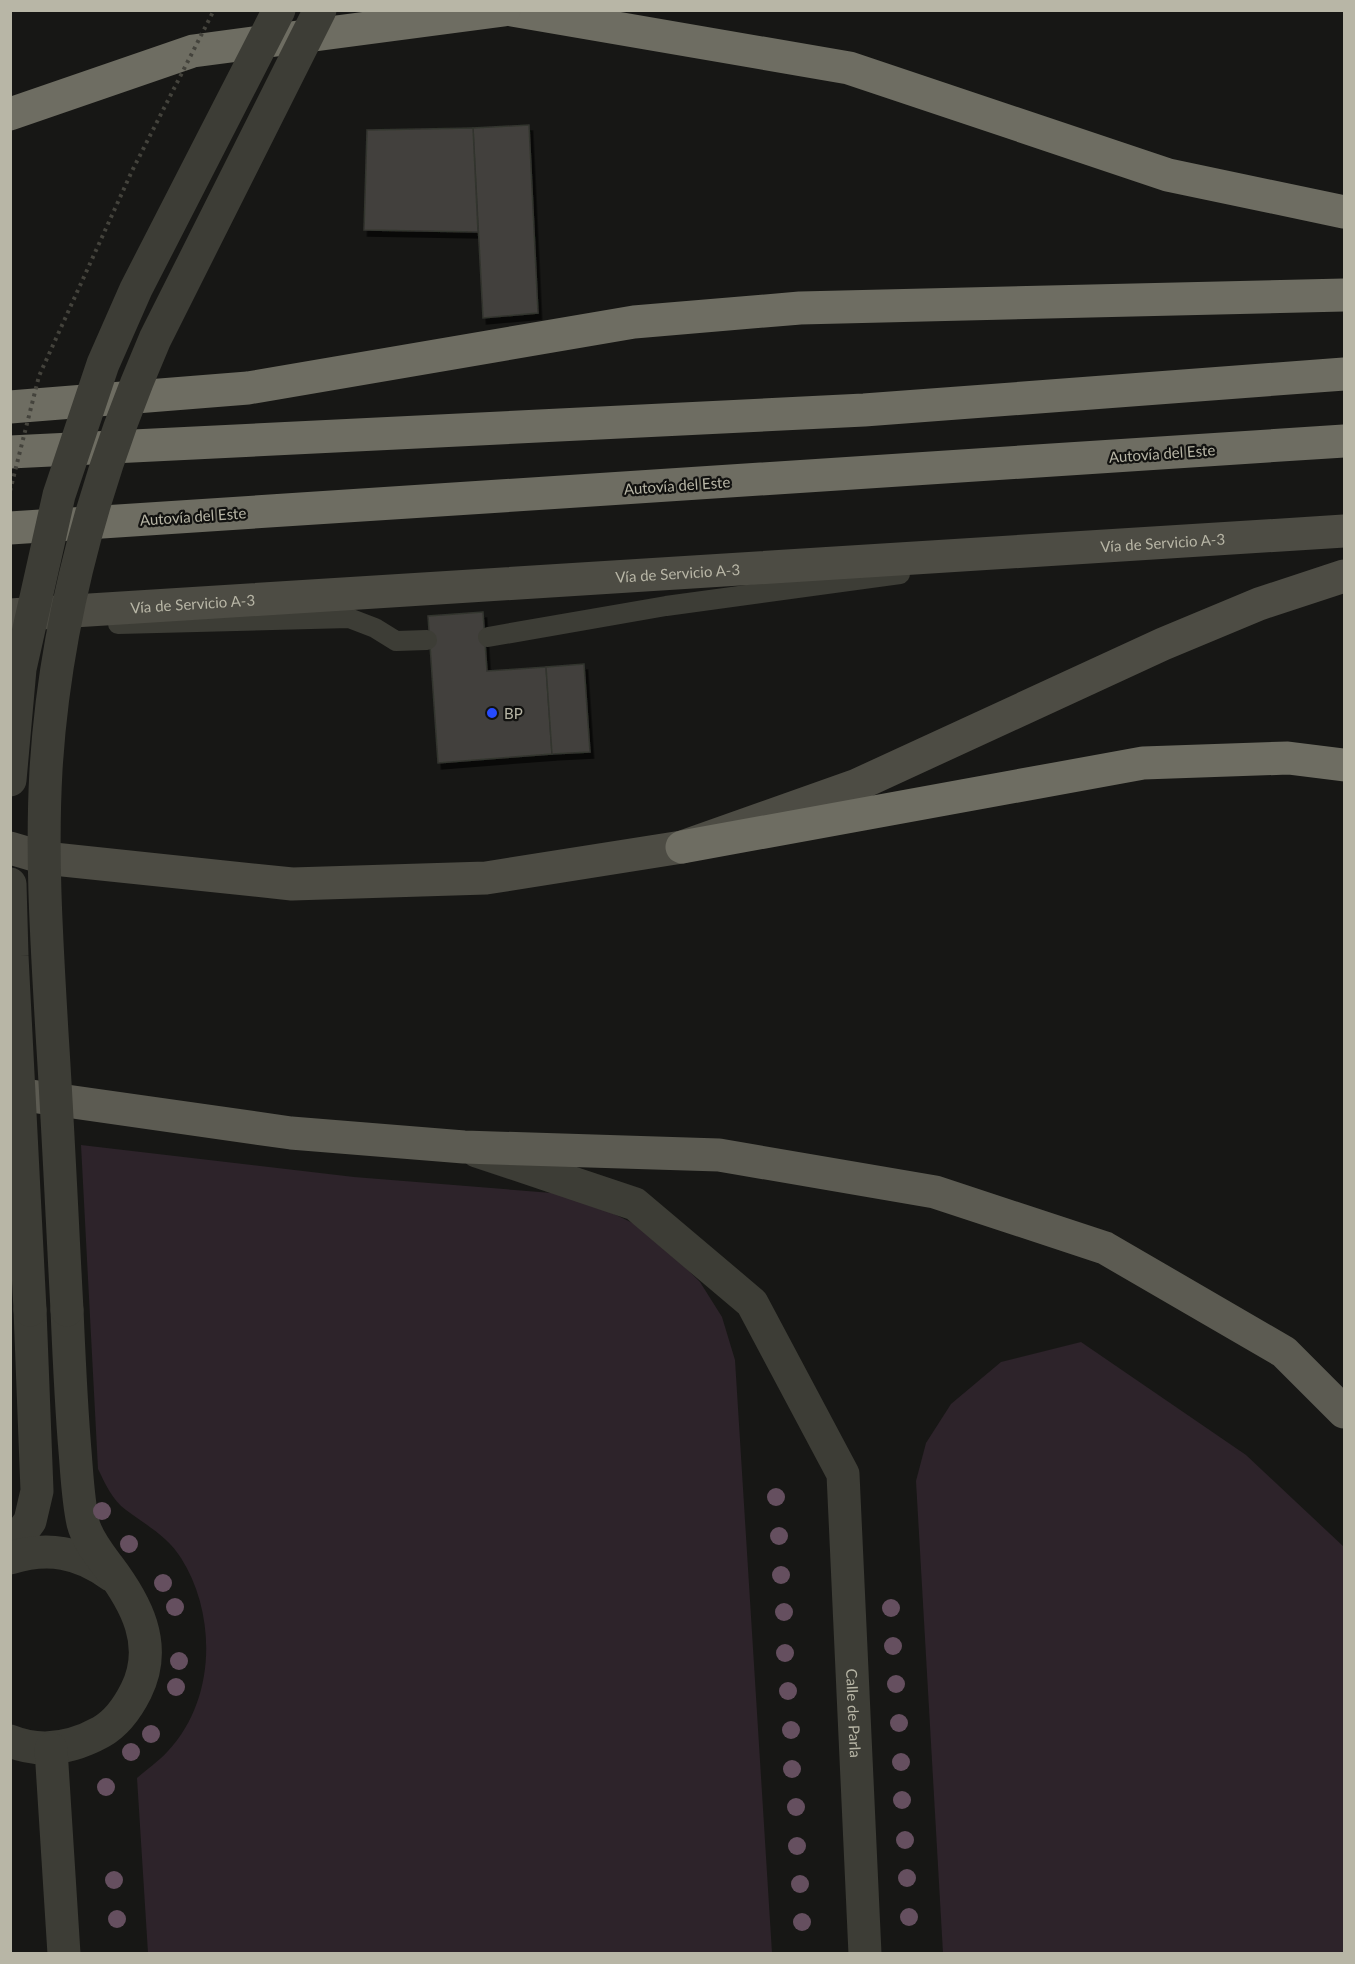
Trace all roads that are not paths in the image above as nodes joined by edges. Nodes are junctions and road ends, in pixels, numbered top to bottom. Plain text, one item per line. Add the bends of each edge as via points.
1 (279, 10) edge
2 (320, 10) edge
3 (504, 10) edge
4 (512, 10) edge
5 (10, 114) edge
6 (1344, 212) edge
7 (1344, 295) edge
8 (1344, 374) edge
9 (10, 407) edge
10 (1344, 441) edge
11 (10, 452) edge
12 (10, 528) edge
13 (1344, 531) edge
14 (1127, 542) junction
15 (1344, 576) edge
16 (10, 615) edge
17 (10, 628) edge
18 (488, 637) dead end
19 (427, 640) dead end
20 (1344, 765) edge
21 (10, 780) edge
22 (682, 847) junction
23 (10, 848) edge
24 (10, 884) edge
25 (10, 1093) edge
26 (464, 1147) junction
27 (1344, 1412) edge
28 (10, 1549) edge
29 (10, 1558) edge
30 (129, 1593) junction
31 (10, 1741) edge
32 (51, 1749) junction
33 (64, 1953) edge
34 (865, 1953) edge

1 - 21 street, bridge via 136,289 104,364 59,495 22,658
2 - 30 street, bridge via 134,388 92,507 58,661 46,770 44,898 71,1410 84,1527
3 - 5 highway via 193,51
4 - 6 highway via 849,68 1168,175
7 - 9 highway via 800,308 646,321 248,388
8 - 11 highway via 864,410
10 - 12 highway, Autovía del Este
13 - 14 main road, Vía de Servicio A-3
14 - 16 main road, Vía de Servicio A-3
14 - 18 lane via 666,606
15 - 22 main road via 1259,604 1163,644 857,785
17 - 19 lane via 349,618 396,641
20 - 22 highway via 1288,758 1143,763
22 - 23 main road via 486,878 292,884 44,858
24 - 28 street, bridge via 37,1491 30,1521
25 - 26 main road via 291,1132
26 - 27 main road via 719,1155 935,1192 1105,1248 1284,1352
26 - 34 street, Calle de Parla via 635,1204 752,1303 843,1474
29 - 30 street via 52,1550 75,1554 114,1576
30 - 32 street via 142,1620 146,1650 141,1680 128,1707 107,1728 81,1743
31 - 32 street
32 - 33 street

